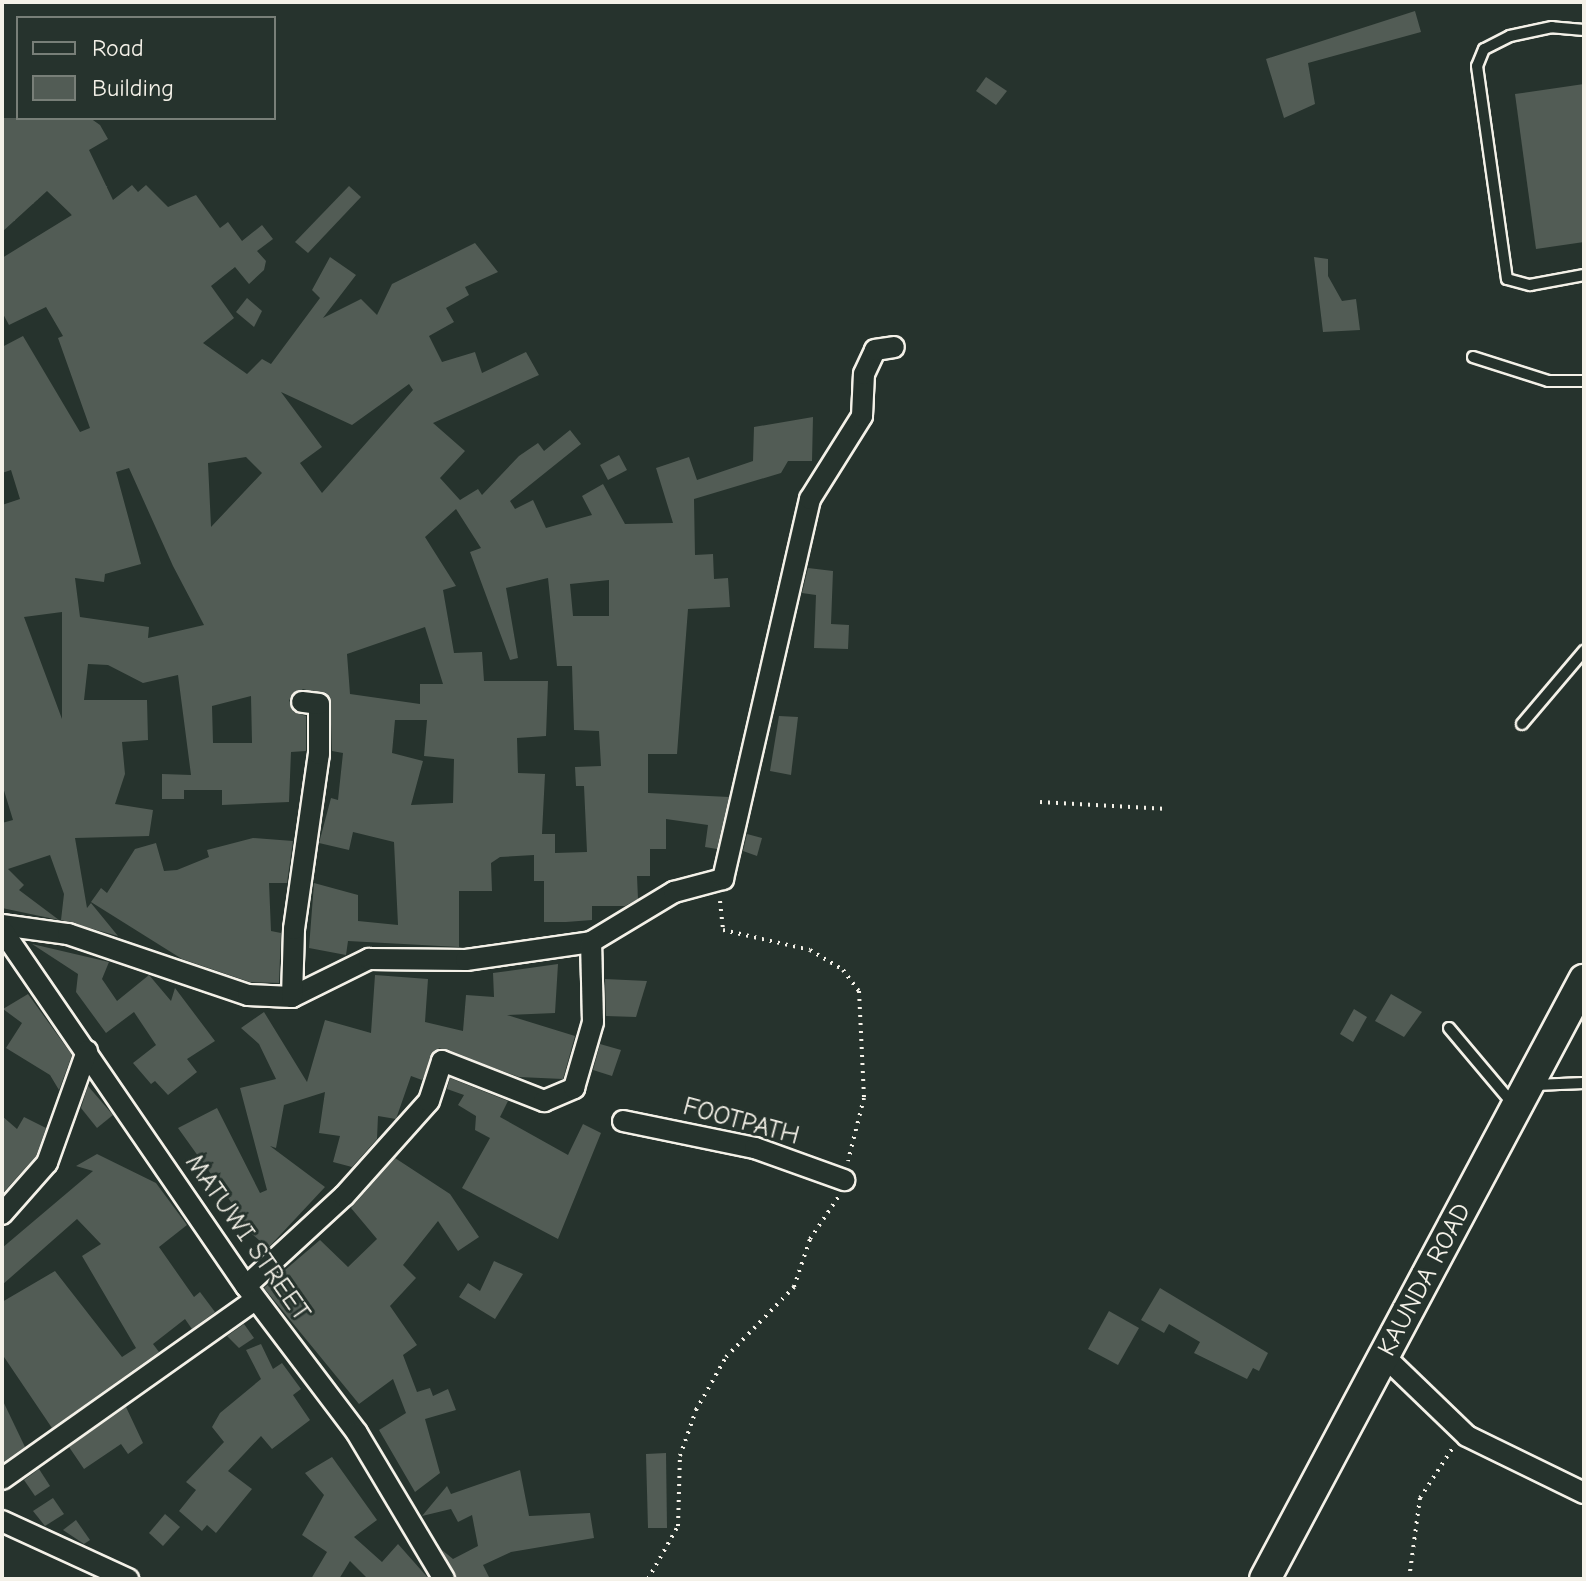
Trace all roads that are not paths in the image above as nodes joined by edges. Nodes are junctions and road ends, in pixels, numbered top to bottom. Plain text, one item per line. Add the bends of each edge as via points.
1 (1584, 30) edge
2 (1584, 275) edge
3 (894, 347) dead end
4 (1473, 357) dead end
5 (1584, 381) edge
6 (1584, 651) edge
7 (302, 702) dead end
8 (1522, 724) dead end
9 (2, 927) edge
10 (591, 942) junction
11 (1584, 980) edge
12 (292, 997) junction
13 (1449, 1028) dead end
14 (87, 1051) junction
15 (1584, 1083) edge
16 (1523, 1097) junction
17 (623, 1121) dead end
18 (844, 1180) road end
19 (2, 1214) edge
20 (250, 1293) junction
21 (1384, 1356) junction
22 (2, 1479) edge
23 (1584, 1493) edge
24 (2, 1521) edge
25 (128, 1579) edge
26 (444, 1579) edge
27 (1265, 1579) edge

1 - 2 lane via 1552,27 1510,36 1484,49 1477,66 1507,279 1530,285
3 - 10 street via 875,350 864,374 862,416 810,499 723,879 674,892
4 - 5 lane via 1548,381
6 - 8 lane
7 - 12 street via 319,704 319,754 294,929
9 - 12 street via 68,934 248,995
9 - 14 street, MATUWI STREET
10 - 12 street via 466,960 369,959
10 - 20 street via 593,1022 574,1088 544,1101 442,1061 429,1101
11 - 16 main road, KAUNDA ROAD
13 - 16 lane
14 - 19 street via 47,1163
14 - 20 street, MATUWI STREET
15 - 16 lane
16 - 21 main road, KAUNDA ROAD
17 - 18 street, FOOTPATH via 755,1148
20 - 22 street
20 - 26 street, MATUWI STREET via 357,1433
21 - 23 street via 1467,1436
21 - 27 main road, KAUNDA ROAD
24 - 25 street

